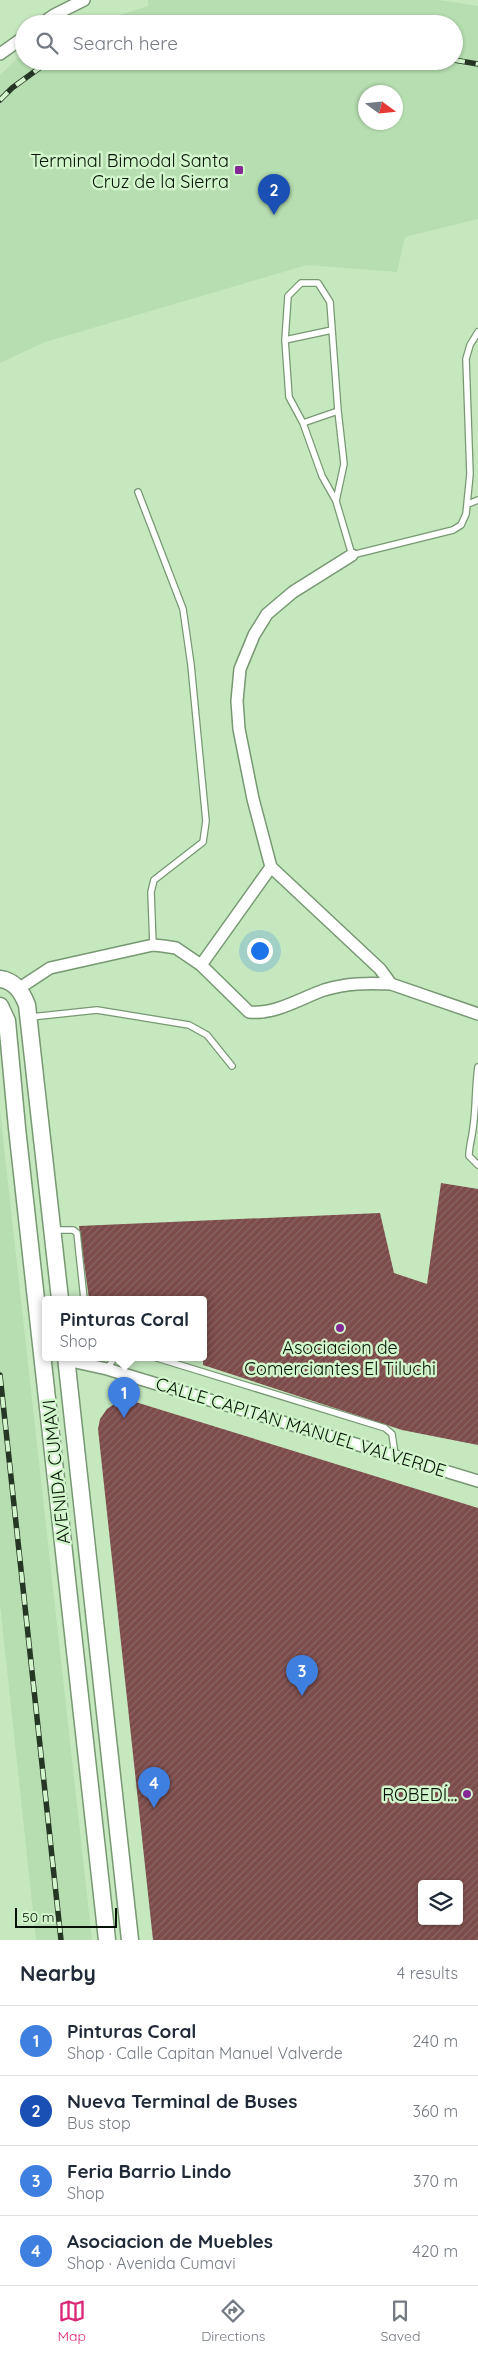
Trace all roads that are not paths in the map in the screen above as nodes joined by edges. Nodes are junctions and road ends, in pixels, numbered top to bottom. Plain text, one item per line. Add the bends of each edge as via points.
1 (84, 0) edge
2 (53, 15) edge
3 (15, 43) edge
4 (0, 54) edge
5 (332, 330) junction
6 (478, 332) edge
7 (285, 340) junction
8 (338, 411) junction
9 (303, 423) junction
10 (138, 492) dead end
11 (478, 500) edge
12 (336, 501) junction
13 (468, 504) junction
14 (352, 555) junction
15 (271, 866) junction
16 (153, 945) junction
17 (201, 965) junction
18 (0, 979) edge
19 (390, 984) junction
20 (18, 989) junction
21 (0, 1006) edge
22 (478, 1014) edge
23 (29, 1017) junction
24 (232, 1066) dead end
25 (478, 1067) edge
26 (476, 1094) edge
27 (40, 1125) junction
28 (17, 1128) junction
29 (476, 1128) edge
30 (478, 1165) edge
31 (52, 1230) junction
32 (60, 1296) edge
33 (84, 1296) edge
34 (42, 1350) edge
35 (43, 1361) edge
36 (66, 1361) edge
37 (77, 1361) edge
38 (112, 1361) edge
39 (167, 1361) edge
40 (107, 1369) junction
41 (395, 1455) junction
42 (478, 1481) edge
43 (84, 1525) junction
44 (62, 1528) junction
45 (124, 1882) junction
46 (101, 1885) junction
47 (107, 1940) edge
48 (130, 1940) edge

1 - 2 street
3 - 4 street
5 - 7 lane
5 - 7 lane via 330,302 318,284 301,283 288,296
5 - 8 lane
6 - 13 lane via 466,359
7 - 9 lane via 289,397
8 - 9 lane
8 - 12 lane via 344,464
9 - 12 lane via 322,476
10 - 16 lane via 183,609 206,821 203,842 154,880 151,892
11 - 13 lane
12 - 14 lane
13 - 14 lane via 461,525 453,530
14 - 15 street via 293,592 267,614 240,669 236,701 239,729
15 - 17 street
15 - 19 street via 380,969
16 - 17 street via 176,948
16 - 20 street via 50,968
17 - 19 street via 240,1005 258,1013 344,984
18 - 20 street via 11,982
19 - 22 street
20 - 23 street via 27,1005
21 - 28 street, AVENIDA CUMAVI via 7,1021
23 - 24 lane via 97,1010 189,1025 207,1035
23 - 27 street
25 - 26 lane
26 - 29 lane
27 - 28 street
27 - 31 street
28 - 34 street, AVENIDA CUMAVI
29 - 30 lane via 469,1156
31 - 32 street
31 - 33 lane via 73,1230 77,1233
35 - 44 street, AVENIDA CUMAVI
36 - 43 street, AVENIDA CUMAVI
37 - 40 street, CALLE CAPITAN MANUEL VALVERDE
38 - 40 lane
39 - 41 lane via 384,1428 392,1434
40 - 41 street, CALLE CAPITAN MANUEL VALVERDE
41 - 42 street, CALLE CAPITAN MANUEL VALVERDE
43 - 44 street
43 - 45 street, AVENIDA CUMAVI
44 - 46 street, AVENIDA CUMAVI
45 - 46 street
45 - 48 street, AVENIDA CUMAVI
46 - 47 street, AVENIDA CUMAVI

